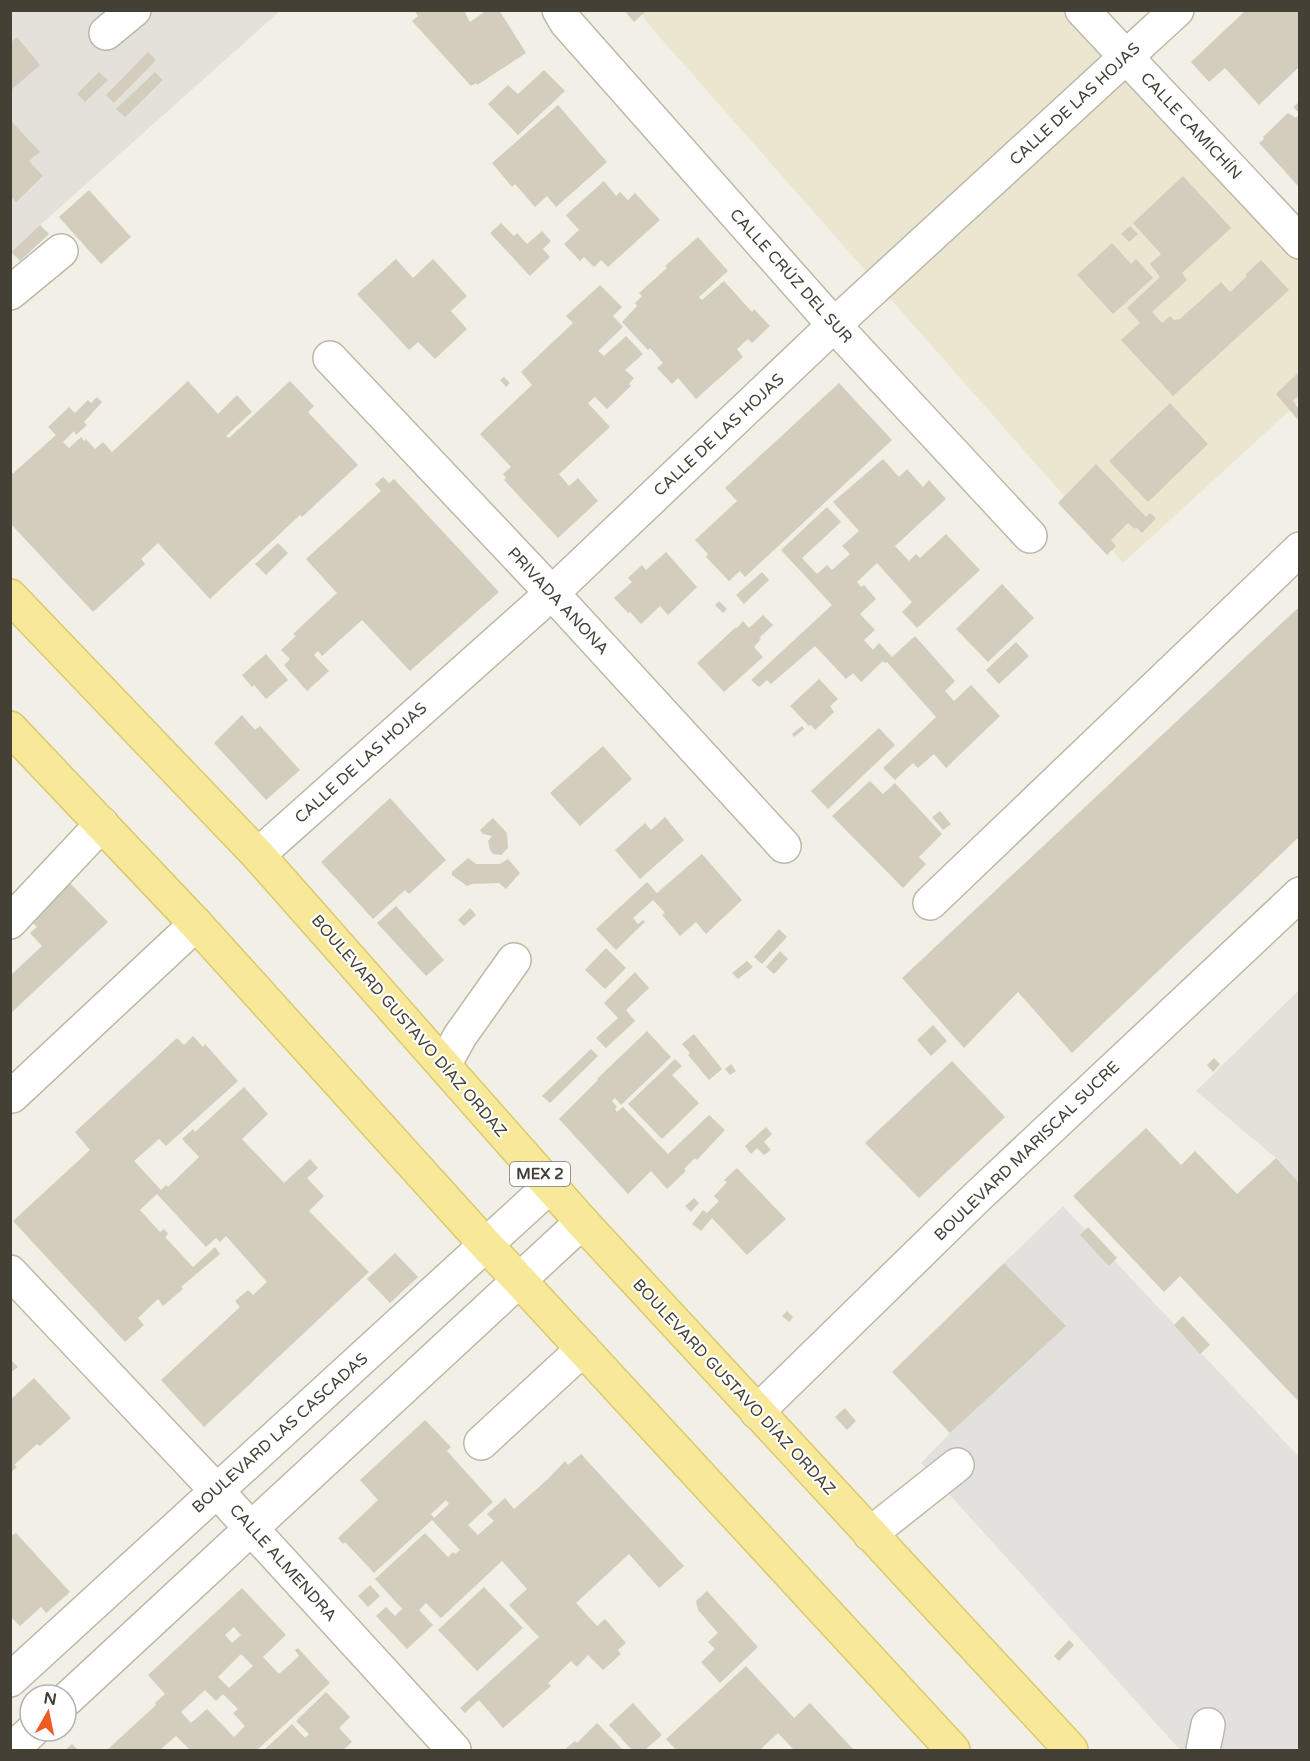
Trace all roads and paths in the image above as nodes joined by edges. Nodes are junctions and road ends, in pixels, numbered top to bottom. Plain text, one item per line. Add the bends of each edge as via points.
1 (134, 10) edge
2 (559, 10) edge
3 (1082, 10) edge
4 (1177, 10) edge
5 (106, 33) dead end
6 (1126, 58) junction
7 (1299, 242) edge
8 (61, 251) dead end
9 (10, 292) edge
10 (834, 325) junction
11 (330, 358) dead end
12 (1030, 536) dead end
13 (1299, 549) edge
14 (552, 593) junction
15 (10, 596) edge
16 (10, 728) edge
17 (102, 824) junction
18 (784, 846) dead end
19 (258, 855) junction
20 (930, 903) dead end
21 (1294, 911) edge
22 (10, 922) edge
23 (196, 924) junction
24 (514, 960) dead end
25 (444, 1065) junction
26 (12, 1096) dead end
27 (550, 1186) junction
28 (582, 1222) junction
29 (487, 1246) junction
30 (10, 1272) edge
31 (520, 1281) junction
32 (583, 1349) junction
33 (757, 1412) junction
34 (481, 1443) dead end
35 (957, 1465) dead end
36 (217, 1491) junction
37 (250, 1528) junction
38 (870, 1534) junction
39 (10, 1680) edge
40 (78, 1689) edge
41 (454, 1750) edge
42 (953, 1750) edge
43 (1071, 1750) edge

1 - 5 street
2 - 10 street, CALLE CRÚZ DEL SUR
3 - 6 street, CALLE CAMICHÍN
4 - 6 street, CALLE DE LAS HOJAS
6 - 7 street, CALLE CAMICHÍN
6 - 10 street, CALLE DE LAS HOJAS
8 - 9 street
10 - 12 street, CALLE CRÚZ DEL SUR
10 - 14 street, CALLE DE LAS HOJAS
11 - 14 street, PRIVADA ANONA
13 - 20 street
14 - 18 street, PRIVADA ANONA
14 - 19 street, CALLE DE LAS HOJAS
15 - 19 main road, BOULEVARD GUSTAVO DÍAZ ORDAZ / MEX 2
16 - 17 main road
17 - 22 street
17 - 23 main road
19 - 25 main road, BOULEVARD GUSTAVO DÍAZ ORDAZ / MEX 2
21 - 33 street, BOULEVARD MARISCAL SUCRE via 977,1197
23 - 26 street
23 - 29 main road
24 - 25 street
25 - 27 main road, BOULEVARD GUSTAVO DÍAZ ORDAZ / MEX 2
27 - 28 main road, BOULEVARD GUSTAVO DÍAZ ORDAZ / MEX 2
27 - 29 street, BOULEVARD LAS CASCADAS
28 - 31 street
28 - 33 main road, BOULEVARD GUSTAVO DÍAZ ORDAZ / MEX 2
29 - 31 main road
29 - 36 street, BOULEVARD LAS CASCADAS
30 - 36 street, CALLE ALMENDRA
31 - 32 main road
31 - 37 street
32 - 34 street
32 - 42 main road
33 - 38 main road, BOULEVARD GUSTAVO DÍAZ ORDAZ / MEX 2
35 - 38 street
36 - 37 street, CALLE ALMENDRA
36 - 39 street, BOULEVARD LAS CASCADAS
37 - 40 street
37 - 41 street, CALLE ALMENDRA
38 - 43 main road, BOULEVARD GUSTAVO DÍAZ ORDAZ / MEX 2

